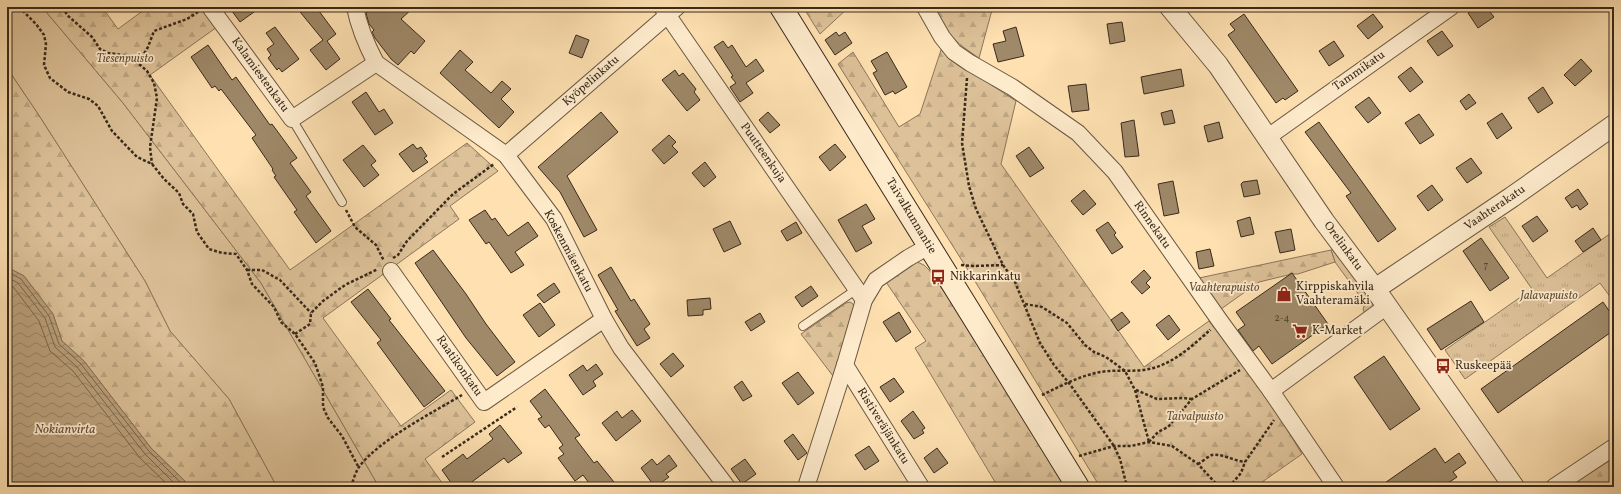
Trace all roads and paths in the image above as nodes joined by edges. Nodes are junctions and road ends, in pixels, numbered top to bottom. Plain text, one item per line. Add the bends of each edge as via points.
1 (18, 7) edge
2 (63, 7) edge
3 (355, 7) edge
4 (781, 7) edge
5 (925, 7) edge
6 (1170, 7) edge
7 (1451, 7) edge
8 (205, 9) edge
9 (669, 10) edge
10 (139, 62) junction
11 (376, 63) junction
12 (970, 64) junction
13 (292, 119) junction
14 (1614, 125) edge
15 (1268, 136) junction
16 (506, 155) junction
17 (152, 164) junction
18 (342, 202) joint
19 (929, 246) junction
20 (960, 265) dead end
21 (1003, 265) junction
22 (388, 267) junction
23 (247, 270) junction
24 (1375, 289) junction
25 (860, 294) junction
26 (1024, 304) junction
27 (1387, 306) junction
28 (312, 313) junction
29 (604, 319) junction
30 (1220, 322) junction
31 (803, 326) dead end
32 (295, 334) junction
33 (1252, 363) junction
34 (845, 365) junction
35 (1125, 371) junction
36 (1069, 383) junction
37 (474, 387) junction
38 (1135, 390) junction
39 (1271, 391) junction
40 (1042, 396) dead end
41 (1192, 400) junction
42 (517, 407) dead end
43 (1282, 408) junction
44 (1149, 442) junction
45 (1114, 446) junction
46 (1614, 446) edge
47 (1079, 456) dead end
48 (442, 457) dead end
49 (1245, 462) junction
50 (1198, 464) junction
51 (359, 468) junction
52 (351, 487) edge
53 (727, 487) edge
54 (806, 487) edge
55 (921, 487) edge
56 (1078, 487) edge
57 (1126, 487) edge
58 (1219, 487) edge
59 (1229, 487) edge
60 (1336, 487) edge
61 (1514, 487) edge
62 (1554, 487) edge

1 - 17 path via 44,35 44,65 50,78 68,92 89,98 98,106 112,131 137,157
2 - 10 path via 67,15 100,49 108,53 130,56
3 - 11 street, Koskenmäenkatu via 366,46
4 - 19 main road, Taivalkunnantie
5 - 12 street, Rinnekatu via 942,37 954,52
6 - 15 street, Orelinkatu via 1218,65
7 - 15 street, Tammikatu
8 - 10 path via 154,31
8 - 13 street, Kalamiestenkatu
9 - 16 street, Kyöpelinkatu
9 - 25 street, Puutteenkuja
10 - 17 path via 154,83 157,98 150,148
11 - 13 street, Kalamiestenkatu
11 - 16 street, Koskenmäenkatu
12 - 21 path via 965,86 962,143 965,166 976,209
12 - 30 street, Rinnekatu via 1012,87 1078,133 1115,172
13 - 18 lane
14 - 24 street, Vaahterakatu
15 - 24 street, Orelinkatu via 1324,221
16 - 22 path via 453,194 407,241
16 - 29 street, Koskenmäenkatu via 554,219
17 - 23 path via 179,193 183,204 193,214 197,232 209,249 236,254
18 - 22 path via 355,227 376,245
19 - 25 street via 876,280
19 - 56 main road, Taivalkunnantie
20 - 21 path
21 - 26 path via 1015,282
22 - 28 path via 345,285 323,301
22 - 37 street, Raatikonkatu
23 - 28 path via 262,270 280,280
23 - 32 path via 252,284 274,307 281,322
24 - 27 street, Orelinkatu
25 - 31 lane
25 - 34 street
26 - 35 path via 1042,307 1067,323 1085,345 1094,352 1106,356
26 - 36 path via 1040,343
27 - 39 street
27 - 61 street, Orelinkatu
28 - 32 path via 310,324
29 - 37 street, Raatikonkatu via 484,402
29 - 53 street, Koskenmäenkatu via 621,348
30 - 33 street, Rinnekatu
30 - 35 path via 1168,363 1143,370
32 - 51 path via 315,363 323,387 324,407 328,418 342,436
33 - 39 street, Rinnekatu
33 - 41 path
34 - 54 street
34 - 55 street, Ristiveräjänkatu
35 - 36 path via 1098,372
35 - 38 path
36 - 40 path
36 - 45 path
37 - 51 path via 375,450
38 - 41 path via 1157,399
38 - 44 path
39 - 43 street, Rinnekatu
41 - 44 path via 1168,427 1158,432
42 - 48 path
43 - 49 path
43 - 60 street, Rinnekatu
44 - 45 path
44 - 50 path via 1172,446
45 - 47 path
45 - 57 path via 1122,465
46 - 62 street
49 - 50 path via 1212,455
49 - 59 path via 1241,473
50 - 58 path
51 - 52 path

